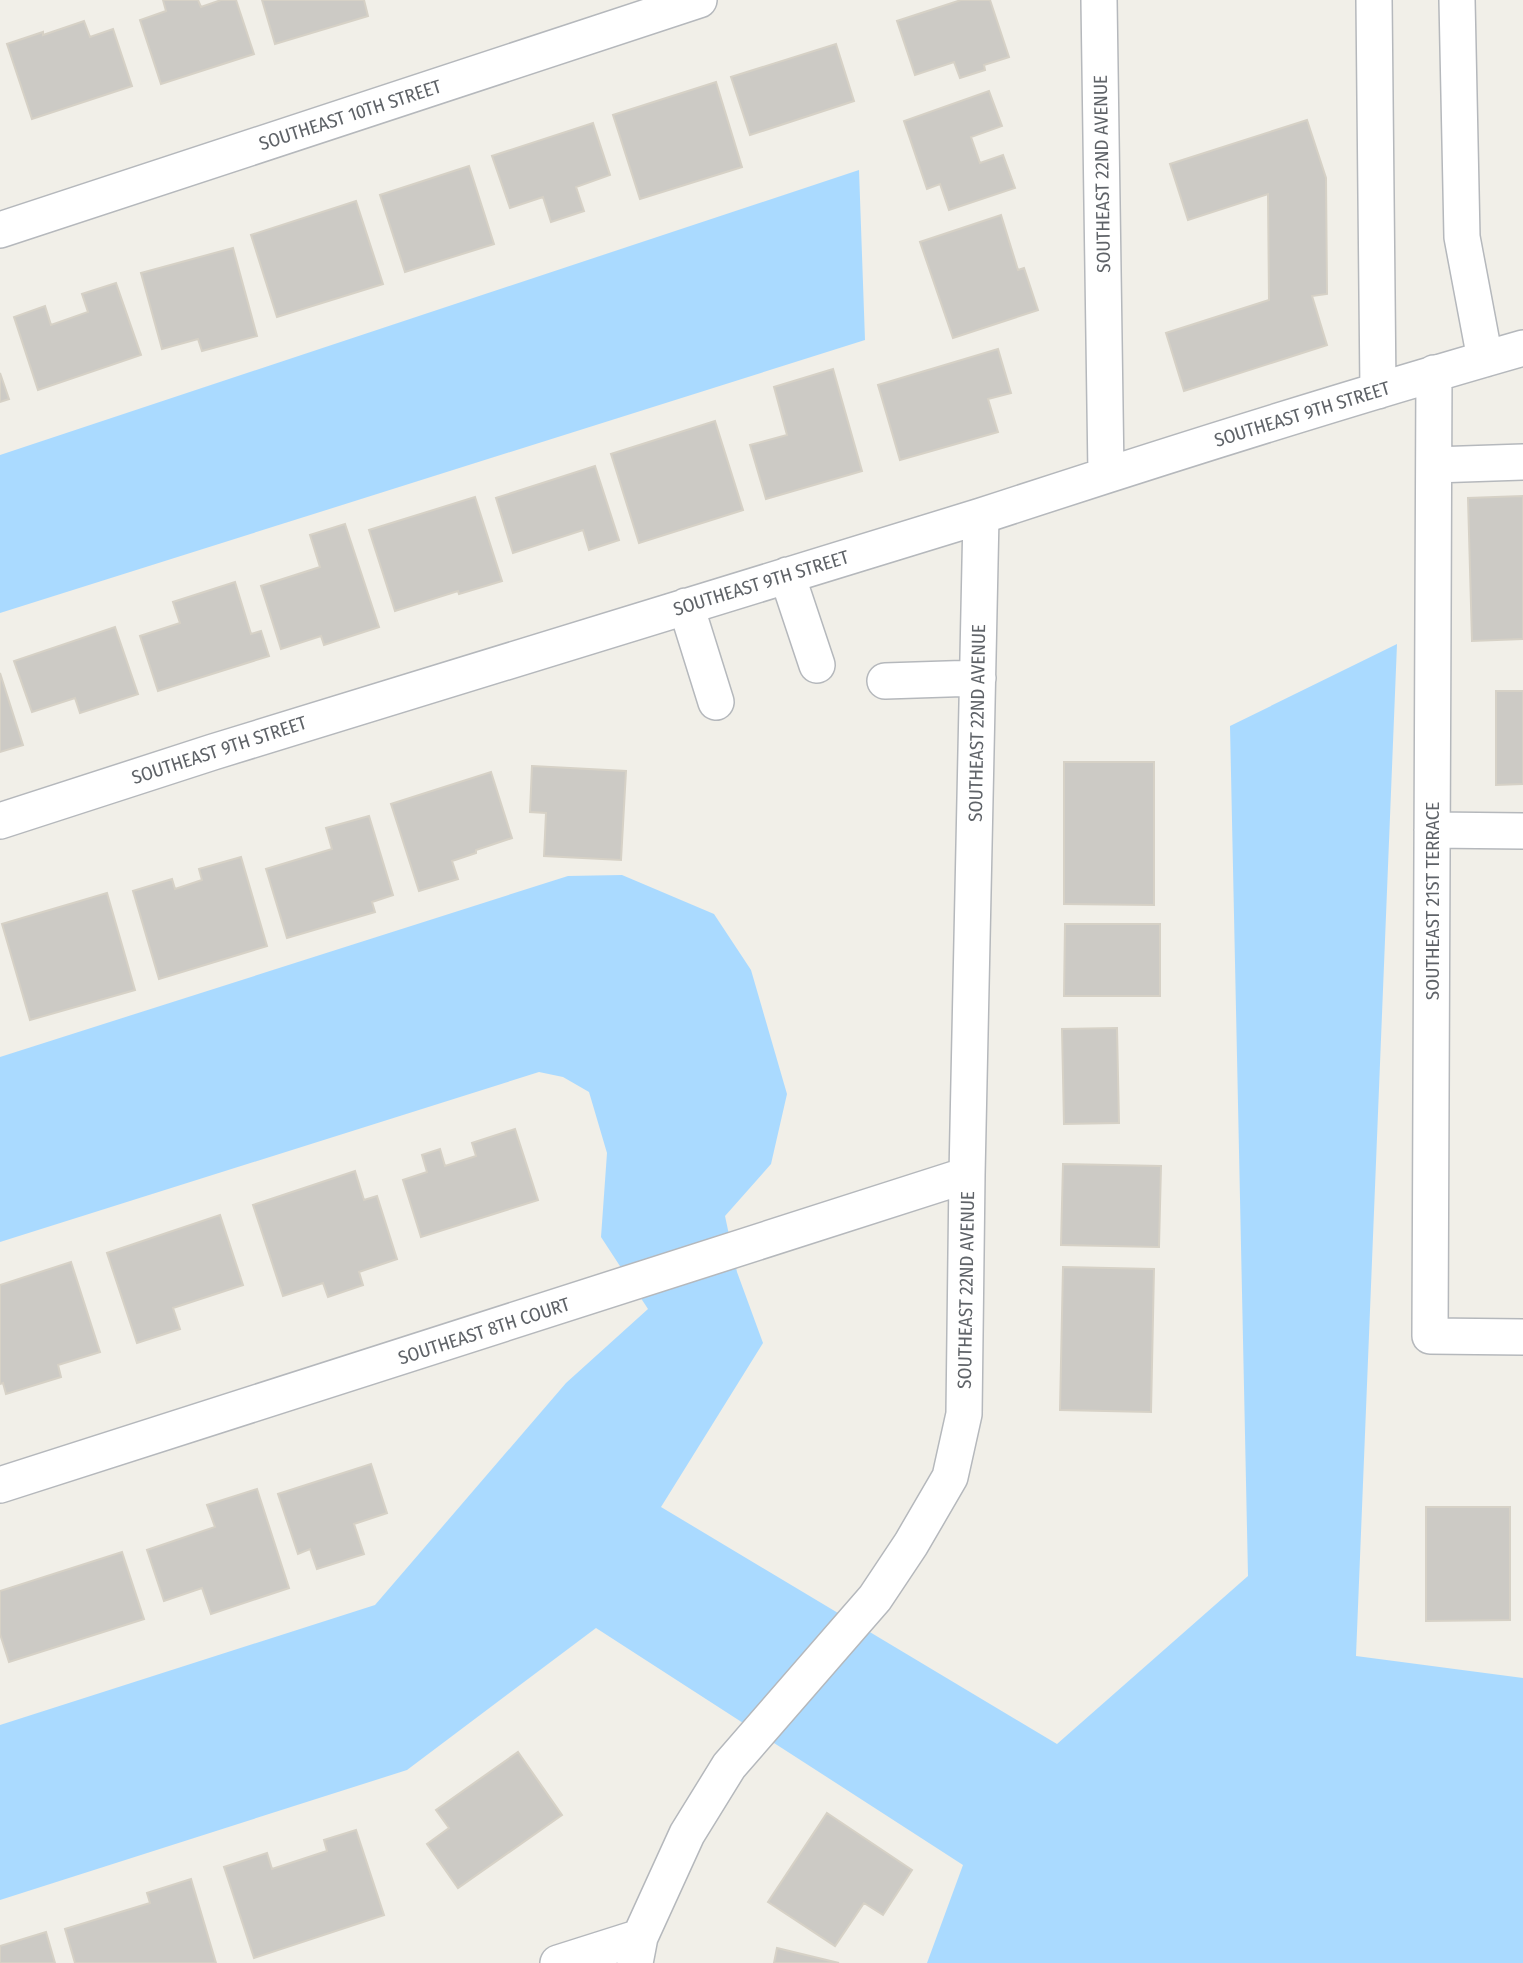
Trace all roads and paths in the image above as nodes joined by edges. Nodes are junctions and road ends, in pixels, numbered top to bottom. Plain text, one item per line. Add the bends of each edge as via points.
1 (699, 0) edge
2 (1099, 0) edge
3 (1374, 0) edge
4 (1457, 0) edge
5 (0, 230) edge
6 (1523, 348) edge
7 (1485, 359) junction
8 (1434, 373) junction
9 (1378, 391) junction
10 (1523, 462) edge
11 (1434, 465) junction
12 (1107, 474) junction
13 (981, 516) junction
14 (787, 575) junction
15 (686, 606) junction
16 (817, 665) dead end
17 (978, 678) junction
18 (885, 681) dead end
19 (716, 702) dead end
20 (0, 821) edge
21 (1432, 830) junction
22 (1523, 831) edge
23 (967, 1175) junction
24 (1523, 1338) edge
25 (0, 1485) edge
26 (637, 1950) edge
27 (558, 1963) edge

1 - 5 street, SOUTHEAST 10TH STREET
2 - 12 street, SOUTHEAST 22ND AVENUE
3 - 9 street
4 - 7 street via 1462,237
6 - 7 street, SOUTHEAST 9TH STREET
7 - 8 street, SOUTHEAST 9TH STREET
8 - 9 street, SOUTHEAST 9TH STREET
8 - 11 street, SOUTHEAST 21ST TERRACE
9 - 12 street, SOUTHEAST 9TH STREET
10 - 11 street
11 - 21 street, SOUTHEAST 21ST TERRACE
12 - 13 street, SOUTHEAST 9TH STREET
13 - 14 street, SOUTHEAST 9TH STREET
13 - 17 street, SOUTHEAST 22ND AVENUE
14 - 15 street, SOUTHEAST 9TH STREET
14 - 16 street
15 - 19 street
15 - 20 street, SOUTHEAST 9TH STREET
17 - 18 street
17 - 23 street, SOUTHEAST 22ND AVENUE
21 - 22 street
21 - 24 street, SOUTHEAST 21ST TERRACE via 1430,1336
23 - 25 street, SOUTHEAST 8TH COURT
23 - 26 street, SOUTHEAST 22ND AVENUE via 964,1414 950,1477 875,1598 729,1766 687,1834
26 - 27 street

